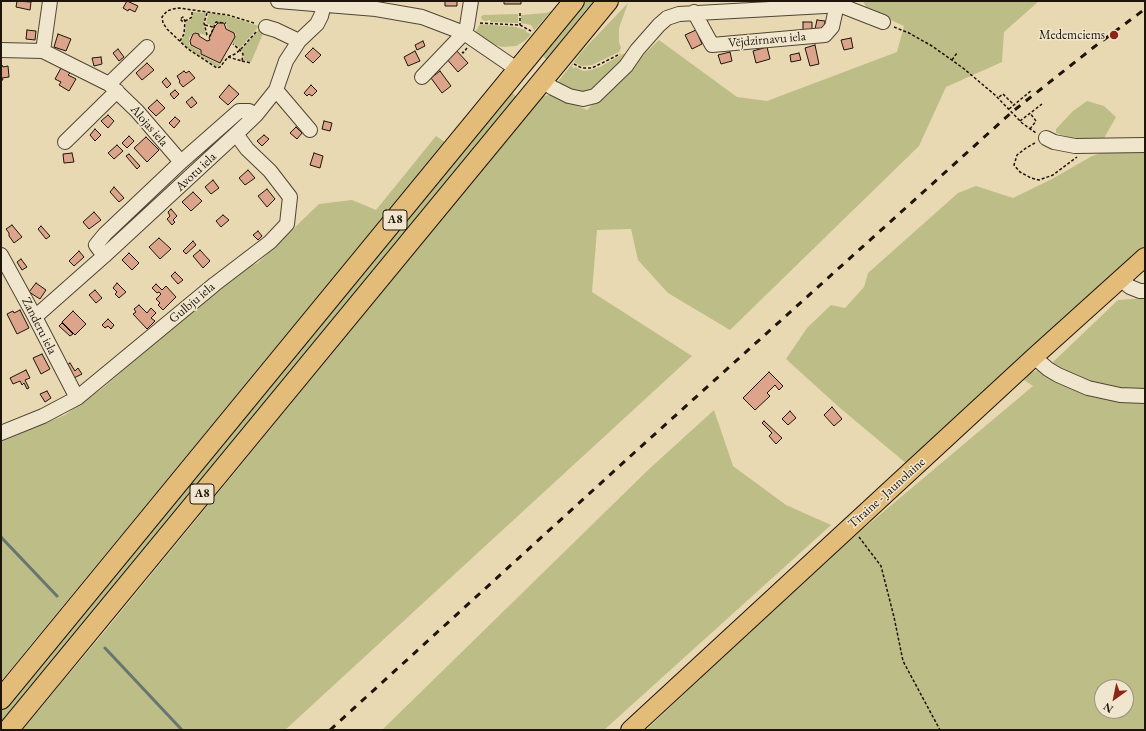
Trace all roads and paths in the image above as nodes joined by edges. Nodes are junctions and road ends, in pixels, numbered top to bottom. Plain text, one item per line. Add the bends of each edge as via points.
1 (50, 1) edge
2 (279, 1) edge
3 (471, 1) edge
4 (574, 1) edge
5 (608, 1) edge
6 (837, 2) edge
7 (324, 4) junction
8 (376, 5) edge
9 (192, 10) junction
10 (207, 12) junction
11 (694, 12) junction
12 (520, 13) dead end
13 (226, 22) dead end
14 (883, 22) joint
15 (479, 23) dead end
16 (205, 25) junction
17 (520, 25) junction
18 (213, 27) junction
19 (264, 27) junction
20 (532, 31) dead end
21 (464, 33) junction
22 (180, 41) junction
23 (299, 41) junction
24 (232, 44) dead end
25 (147, 48) dead end
26 (1, 50) edge
27 (240, 50) junction
28 (637, 50) junction
29 (42, 51) junction
30 (957, 53) dead end
31 (228, 57) junction
32 (952, 60) junction
33 (242, 61) junction
34 (251, 63) dead end
35 (573, 64) dead end
36 (518, 70) junction
37 (422, 77) dead end
38 (542, 81) junction
39 (113, 87) junction
40 (276, 90) junction
41 (1032, 90) dead end
42 (998, 98) junction
43 (1042, 104) dead end
44 (1014, 105) junction
45 (1009, 109) junction
46 (1030, 114) junction
47 (256, 115) junction
48 (1020, 121) junction
49 (1030, 129) junction
50 (310, 130) dead end
51 (236, 134) junction
52 (1046, 138) junction
53 (65, 142) dead end
54 (1145, 145) edge
55 (1089, 146) junction
56 (181, 162) junction
57 (1, 255) edge
58 (104, 256) junction
59 (1145, 257) edge
60 (1120, 279) junction
61 (1145, 291) edge
62 (35, 317) junction
63 (1034, 357) junction
64 (1145, 396) edge
65 (77, 398) junction
66 (1, 433) edge
67 (850, 526) junction
68 (1, 699) edge
69 (8, 730) edge
70 (630, 730) edge
71 (940, 730) edge

1 - 29 street
2 - 7 street
3 - 21 street
4 - 36 highway, A8
5 - 38 highway, A8
6 - 11 street via 825,6
6 - 11 street, Vējdzirnavu iela via 832,27 825,35 712,44
6 - 14 street
7 - 8 street
7 - 23 street, Avotu iela via 316,24
8 - 21 street via 422,17
9 - 10 path
9 - 22 path via 192,17 185,21 184,34
9 - 22 path via 173,9 162,17 167,29
10 - 16 path
10 - 19 path via 228,15
11 - 28 street via 667,18
12 - 17 path
13 - 18 path via 216,22
14 - 32 path via 926,42
15 - 17 path
16 - 18 path
16 - 18 path via 207,35 210,36
17 - 20 path
19 - 23 street via 283,32
19 - 27 path
21 - 36 street
21 - 37 street
22 - 31 path via 217,68
23 - 40 street, Avotu iela via 286,61
24 - 27 path
25 - 39 street
26 - 29 street, Alojas iela
27 - 31 path
27 - 33 path via 243,54
28 - 35 path via 620,53 592,68 582,68
28 - 38 street via 626,66 595,96 583,99 569,96
29 - 39 street, Alojas iela
30 - 32 path
31 - 33 path
32 - 42 path
33 - 34 path
36 - 68 highway, A8
38 - 69 highway, A8
39 - 53 street
39 - 56 street, Alojas iela via 137,110
40 - 47 street, Avotu iela
40 - 50 street
41 - 44 path
42 - 44 path via 1003,94
42 - 45 path
43 - 46 path
44 - 45 path
45 - 48 path
46 - 48 path
46 - 49 path via 1036,121
47 - 51 street, Avotu iela
47 - 56 street via 239,110
48 - 49 path
49 - 52 path
51 - 58 street, Avotu iela
51 - 65 street, Gulbju iela via 290,197 287,224 270,242
52 - 55 street via 1069,145
52 - 55 path via 1017,155 1014,165 1020,172 1039,180 1072,162
54 - 55 street
56 - 58 street via 105,234 96,245
57 - 62 street, Zanderu iela
58 - 62 street, Avotu iela
59 - 60 main road, Tīraine - Jaunolaine
60 - 61 street via 1130,287
60 - 63 main road, Tīraine - Jaunolaine
62 - 65 street, Zanderu iela
63 - 64 street via 1058,375 1088,388 1120,395
63 - 67 main road, Tīraine - Jaunolaine
65 - 66 street, Gulbju iela via 43,416
67 - 70 main road, Tīraine - Jaunolaine
67 - 71 path via 881,566 902,661

